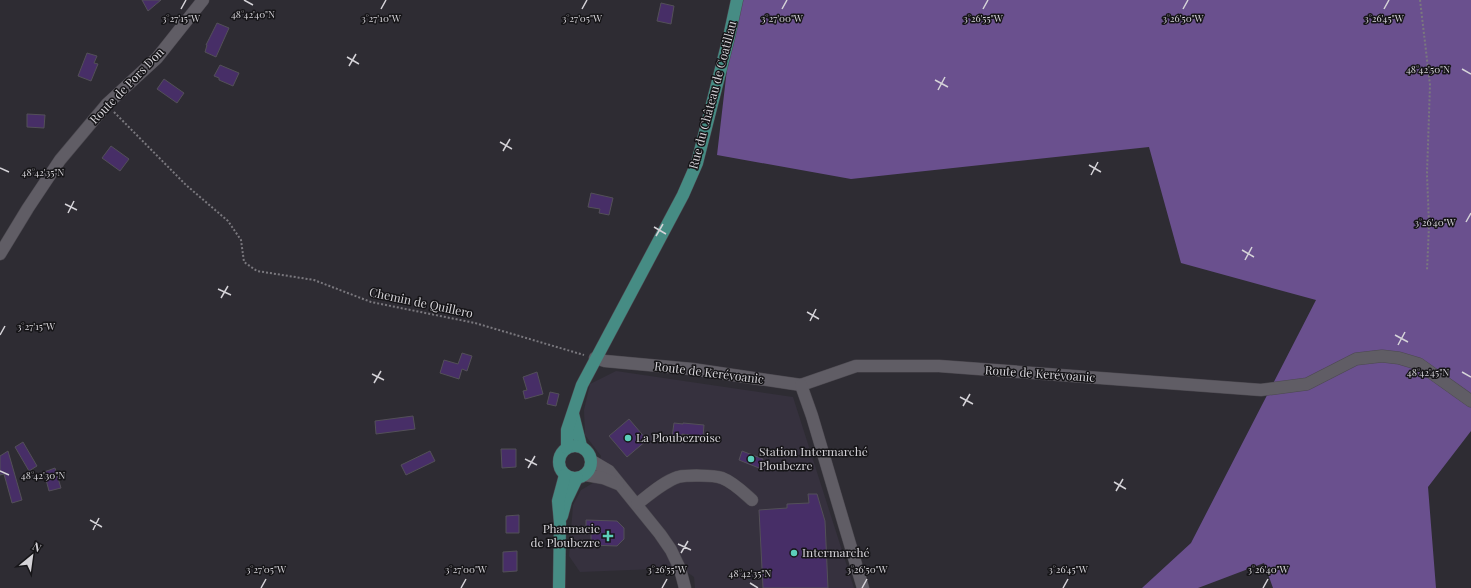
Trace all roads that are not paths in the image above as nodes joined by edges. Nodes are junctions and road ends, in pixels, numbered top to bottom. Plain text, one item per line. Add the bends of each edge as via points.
1 (203, 0) edge
2 (737, 0) edge
3 (0, 254) edge
4 (595, 358) junction
5 (801, 385) junction
6 (1471, 401) edge
7 (572, 412) junction
8 (581, 446) junction
9 (567, 448) junction
10 (592, 461) junction
11 (576, 476) junction
12 (619, 484) junction
13 (752, 500) dead end
14 (637, 504) junction
15 (559, 588) edge
16 (685, 588) edge
17 (863, 588) edge

1 - 3 street, Route de Pors Don via 157,58 107,104 60,160
2 - 4 main road, Rue du Château de Coatillau via 697,163 680,202
4 - 5 street, Route de Kerévoanic via 604,361 692,368
4 - 7 main road, Rue du Château de Coatillau
5 - 6 street, Route de Kerévoanic via 856,366 939,366 1261,390 1307,384 1356,359 1382,356 1418,364
5 - 17 street
7 - 8 main road
7 - 9 main road, Rue du Château de Coatillau via 567,430
8 - 9 main road
8 - 10 main road
9 - 11 main road via 562,452 559,464 561,470
10 - 11 main road via 590,469
10 - 12 street via 609,471
11 - 12 street via 603,478
11 - 15 main road via 560,523
12 - 14 street
13 - 14 street via 721,478 698,476 679,477
14 - 16 street via 671,550

